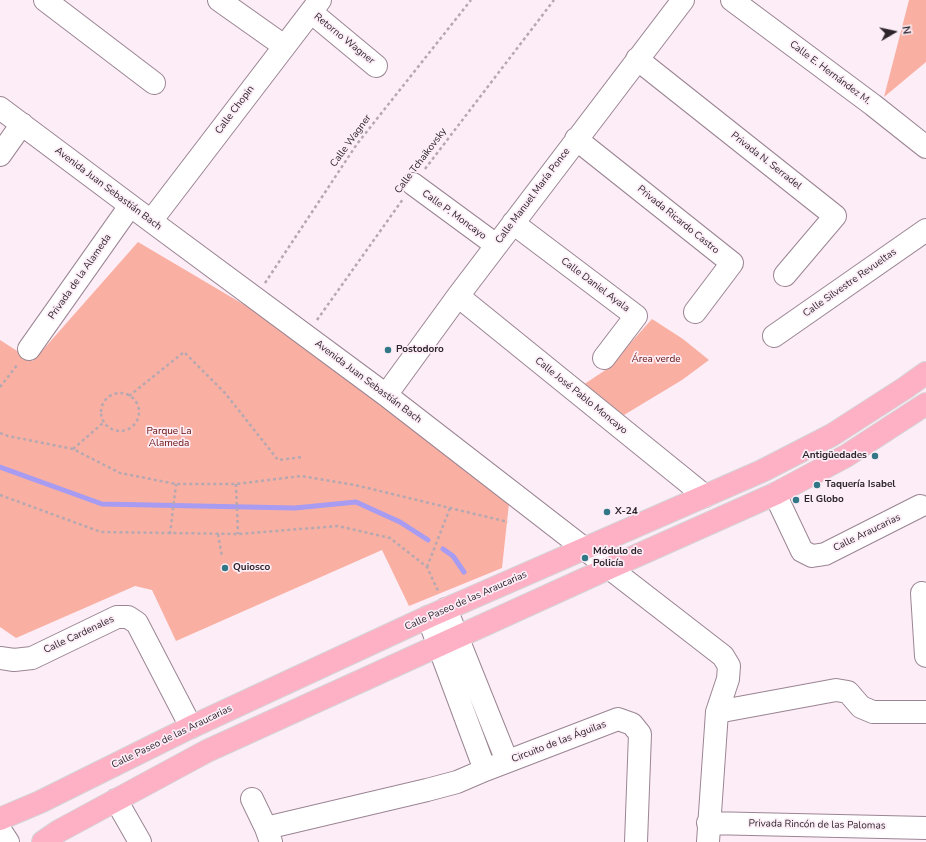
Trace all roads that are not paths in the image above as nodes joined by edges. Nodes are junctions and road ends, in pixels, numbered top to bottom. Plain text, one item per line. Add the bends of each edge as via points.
1 (45, 0) edge
2 (219, 0) edge
3 (732, 0) edge
4 (671, 4) edge
5 (315, 6) edge
6 (284, 46) junction
7 (637, 59) junction
8 (376, 66) dead end
9 (154, 83) dead end
10 (0, 108) edge
11 (22, 124) junction
12 (576, 139) junction
13 (926, 147) edge
14 (0, 155) edge
15 (413, 184) road end
16 (130, 206) junction
17 (151, 221) junction
18 (513, 222) junction
19 (926, 230) edge
20 (496, 246) junction
21 (785, 275) dead end
22 (458, 296) junction
23 (695, 312) dead end
24 (774, 336) dead end
25 (29, 349) road end
26 (604, 358) dead end
27 (926, 373) edge
28 (905, 388) junction
29 (386, 395) junction
30 (922, 406) edge
31 (775, 494) junction
32 (705, 496) junction
33 (920, 506) dead end
34 (584, 548) junction
35 (609, 568) junction
36 (922, 594) dead end
37 (437, 613) junction
38 (448, 641) junction
39 (926, 656) edge
40 (0, 658) edge
41 (717, 712) junction
42 (926, 712) edge
43 (191, 727) junction
44 (507, 761) junction
45 (485, 770) junction
46 (252, 799) dead end
47 (116, 800) junction
48 (0, 819) edge
49 (926, 828) edge
50 (0, 830) edge
51 (708, 833) edge
52 (268, 835) edge
53 (8, 842) edge
54 (43, 842) edge
55 (140, 842) edge
56 (636, 842) edge

1 - 9 street
2 - 6 street
3 - 13 street, Calle E. Hernández M.
4 - 7 street, Calle Manuel María Ponce
5 - 6 street, Calle Chopin
5 - 8 street, Retorno Wagner
6 - 17 street, Calle Chopin
7 - 12 street, Calle Manuel María Ponce
7 - 21 street, Privada N. Serradel via 835,216
10 - 11 street, Avenida Juan Sebastián Bach
11 - 14 street
11 - 16 street, Avenida Juan Sebastián Bach
12 - 18 street, Calle Manuel María Ponce
12 - 23 street, Privada Ricardo Castro via 732,263
15 - 20 street, Calle P. Moncayo
16 - 17 street, Avenida Juan Sebastián Bach
16 - 25 street, Privada de la Alameda
17 - 29 street, Avenida Juan Sebastián Bach
18 - 20 street, Calle Manuel María Ponce
18 - 26 street, Calle Daniel Ayala via 636,316
19 - 24 street, Calle Silvestre Revueltas
20 - 22 street, Calle Manuel María Ponce
22 - 29 street, Calle Manuel María Ponce
22 - 32 street, Calle José Pablo Moncayo
27 - 28 main road, Calle Paseo de las Araucarias
28 - 30 main road
28 - 32 main road, Calle Paseo de las Araucarias via 832,435 762,471
29 - 34 street, Avenida Juan Sebastián Bach
30 - 31 main road via 846,456
31 - 33 street, Calle Araucarias via 802,551 812,556 825,554
31 - 35 main road
32 - 34 main road, Calle Paseo de las Araucarias
34 - 35 street, Avenida Juan Sebastián Bach
34 - 37 main road, Calle Paseo de las Araucarias
35 - 38 main road
35 - 41 street, Avenida Juan Sebastián Bach via 723,656 729,666 728,679
36 - 39 street
37 - 38 street, Circuito de las Águilas
37 - 43 main road, Calle Paseo de las Araucarias
38 - 44 street, Circuito de las Águilas
38 - 45 street, Circuito de las Águilas
38 - 47 main road via 207,751
40 - 43 street, Calle Cardenales via 32,658 117,617 128,617 137,623
41 - 42 street via 836,690 848,692 861,707 873,712
41 - 51 street
43 - 48 main road, Calle Paseo de las Araucarias via 40,802
44 - 45 street, Circuito de las Águilas
44 - 56 street, Circuito de las Águilas via 618,719 632,724 640,734
45 - 52 street, Circuito de las Águilas via 457,782
46 - 52 street, Circuito de las Águilas
47 - 54 main road via 58,831
47 - 55 street
49 - 51 street, Privada Rincón de las Palomas
50 - 53 street

